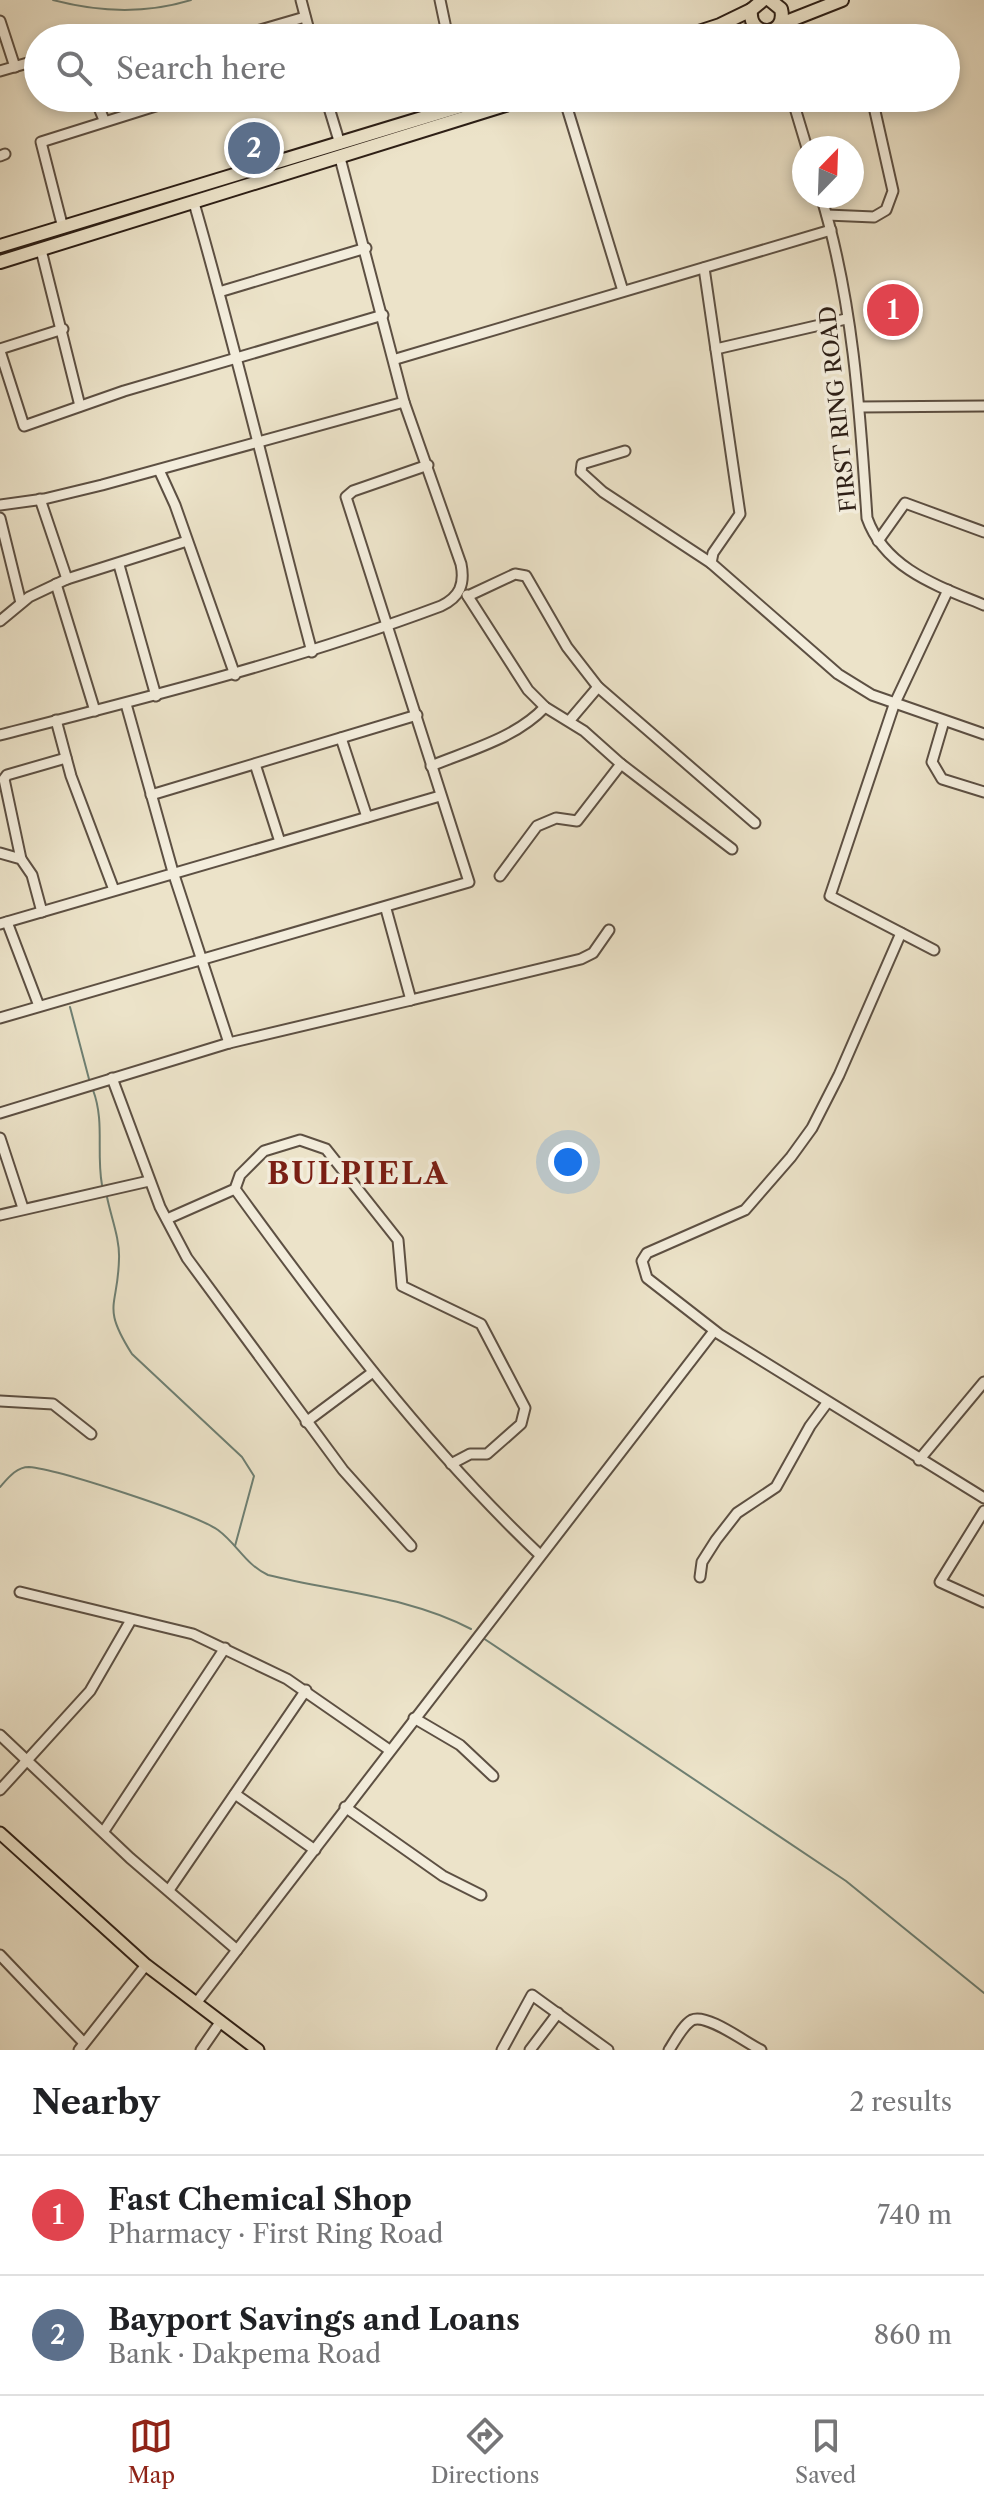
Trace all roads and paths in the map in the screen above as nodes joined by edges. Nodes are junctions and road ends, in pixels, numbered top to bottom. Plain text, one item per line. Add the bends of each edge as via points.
1 (301, 0) edge
2 (440, 0) edge
3 (789, 0) edge
4 (842, 0) edge
5 (761, 3) edge
6 (305, 17) junction
7 (0, 21) edge
8 (281, 24) edge
9 (307, 24) edge
10 (445, 24) edge
11 (722, 24) edge
12 (756, 24) edge
13 (774, 24) edge
14 (789, 24) edge
15 (24, 64) edge
16 (15, 67) junction
17 (0, 71) edge
18 (101, 112) edge
19 (132, 112) edge
20 (330, 112) edge
21 (434, 112) edge
22 (484, 112) edge
23 (568, 112) edge
24 (796, 112) edge
25 (875, 112) edge
26 (104, 120) junction
27 (803, 136) edge
28 (340, 144) junction
29 (340, 158) junction
30 (194, 203) junction
31 (825, 208) edge
32 (827, 215) junction
33 (63, 228) junction
34 (831, 230) junction
35 (0, 246) edge
36 (366, 248) junction
37 (41, 250) junction
38 (0, 262) edge
39 (704, 268) junction
40 (623, 291) junction
41 (219, 292) junction
42 (383, 315) junction
43 (846, 319) junction
44 (63, 329) junction
45 (716, 349) junction
46 (0, 350) edge
47 (238, 358) junction
48 (396, 359) junction
49 (404, 402) junction
50 (80, 406) junction
51 (984, 406) edge
52 (860, 407) junction
53 (257, 444) junction
54 (625, 451) dead end
55 (428, 465) junction
56 (159, 470) junction
57 (40, 499) junction
58 (0, 505) edge
59 (0, 518) edge
60 (984, 532) edge
61 (187, 541) junction
62 (878, 541) junction
63 (711, 563) junction
64 (119, 565) junction
65 (67, 579) junction
66 (56, 584) junction
67 (948, 590) junction
68 (464, 593) junction
69 (21, 603) junction
70 (984, 605) edge
71 (0, 621) edge
72 (388, 626) junction
73 (312, 652) junction
74 (235, 675) junction
75 (598, 687) junction
76 (156, 696) junction
77 (126, 704) junction
78 (894, 705) junction
79 (545, 707) junction
80 (95, 711) junction
81 (417, 715) junction
82 (56, 720) junction
83 (570, 720) junction
84 (944, 721) junction
85 (984, 734) edge
86 (0, 735) edge
87 (341, 738) junction
88 (66, 758) junction
89 (255, 764) junction
90 (621, 764) junction
91 (431, 766) junction
92 (984, 792) edge
93 (151, 795) junction
94 (440, 796) junction
95 (367, 817) junction
96 (755, 823) dead end
97 (280, 842) junction
98 (732, 849) dead end
99 (0, 853) edge
100 (21, 859) junction
101 (173, 872) junction
102 (500, 876) dead end
103 (114, 890) junction
104 (386, 909) junction
105 (42, 912) junction
106 (3, 923) edge
107 (609, 930) dead end
108 (901, 933) junction
109 (934, 950) dead end
110 (204, 960) junction
111 (411, 1000) junction
112 (39, 1006) junction
113 (0, 1018) edge
114 (229, 1043) junction
115 (112, 1078) junction
116 (0, 1113) edge
117 (0, 1138) edge
118 (149, 1181) junction
119 (235, 1189) junction
120 (23, 1208) junction
121 (0, 1215) edge
122 (167, 1219) junction
123 (714, 1331) junction
124 (373, 1372) junction
125 (984, 1382) edge
126 (0, 1401) edge
127 (827, 1403) junction
128 (306, 1422) junction
129 (91, 1434) dead end
130 (919, 1460) junction
131 (451, 1464) junction
132 (984, 1498) edge
133 (984, 1511) edge
134 (411, 1546) dead end
135 (540, 1555) junction
136 (700, 1577) dead end
137 (984, 1589) edge
138 (20, 1592) dead end
139 (980, 1600) edge
140 (131, 1620) junction
141 (225, 1648) junction
142 (306, 1690) junction
143 (414, 1718) junction
144 (0, 1735) edge
145 (388, 1749) junction
146 (27, 1762) junction
147 (493, 1776) dead end
148 (0, 1790) edge
149 (235, 1794) junction
150 (345, 1807) junction
151 (104, 1831) junction
152 (0, 1833) edge
153 (315, 1850) junction
154 (169, 1890) junction
155 (481, 1895) dead end
156 (237, 1950) junction
157 (0, 1955) edge
158 (146, 1965) junction
159 (197, 2002) junction
160 (558, 2013) junction
161 (221, 2021) junction
162 (82, 2047) edge
163 (201, 2050) edge
164 (258, 2050) edge
165 (502, 2050) edge
166 (530, 2050) edge
167 (608, 2050) edge
168 (669, 2050) edge
169 (761, 2050) edge

1 - 6 street
2 - 10 street
3 - 5 highway
4 - 14 highway
5 - 11 highway
5 - 12 highway via 751,21
5 - 13 highway via 781,9
6 - 8 street
6 - 9 street
7 - 16 street
15 - 16 street
16 - 17 street
18 - 26 street
19 - 26 street
20 - 28 street
21 - 28 highway
22 - 29 highway
23 - 40 street
24 - 27 street
25 - 32 street via 893,191 889,205 874,217
26 - 33 street via 41,142
28 - 33 highway
29 - 30 highway
29 - 36 street
30 - 37 highway
30 - 41 street
31 - 32 street, FIRST RING ROAD
32 - 34 street, FIRST RING ROAD
33 - 35 highway
34 - 39 street
34 - 43 street, FIRST RING ROAD
36 - 41 street
36 - 42 street
37 - 38 highway
37 - 44 street
39 - 40 street
39 - 45 street
40 - 48 street
41 - 47 street
42 - 47 street
42 - 48 street
43 - 45 street
43 - 52 street, FIRST RING ROAD
44 - 46 street
44 - 50 street
45 - 63 street via 740,514
46 - 50 street via 22,425
47 - 50 street
47 - 53 street
48 - 49 street
49 - 53 street
49 - 55 street
51 - 52 street
52 - 62 street, FIRST RING ROAD via 867,518
53 - 56 street
53 - 73 street
54 - 63 street via 582,464 581,472
55 - 68 street via 461,564
55 - 72 street via 346,497
56 - 57 street
56 - 61 street
57 - 58 street
57 - 65 street
59 - 69 street
60 - 62 street via 905,503
61 - 64 street
61 - 74 street
62 - 67 street, FIRST RING ROAD via 908,569
63 - 78 street via 838,674
64 - 65 street
64 - 76 street
65 - 66 street
66 - 69 street
66 - 80 street
67 - 70 street, FIRST RING ROAD
67 - 78 street
68 - 72 street
68 - 75 street via 515,574 526,576 567,647
68 - 79 street via 528,690
69 - 71 street
72 - 73 street
72 - 81 street
73 - 74 street
74 - 76 street
75 - 83 street
75 - 96 street
76 - 77 street
77 - 80 street
77 - 93 street
78 - 84 street
78 - 108 street via 830,896
79 - 83 street
79 - 91 street via 499,739
80 - 82 street
81 - 87 street
81 - 91 street
82 - 86 street
82 - 88 street
83 - 90 street
84 - 85 street
84 - 92 street via 932,762 942,779
87 - 89 street
87 - 95 street
88 - 100 street via 4,779
88 - 103 street
89 - 93 street
89 - 97 street
90 - 98 street
90 - 102 street via 577,821 556,818 537,826
91 - 94 street
93 - 101 street
94 - 95 street
94 - 104 street via 469,882
95 - 97 street
97 - 101 street
99 - 100 street
100 - 105 street via 32,875
101 - 103 street
101 - 110 street
103 - 105 street
104 - 110 street
104 - 111 street
105 - 106 street
106 - 112 street
107 - 111 street via 593,953 581,959
108 - 109 street
108 - 123 street via 839,1075 791,1157 745,1210 647,1253 642,1261 647,1278
110 - 112 street
110 - 114 street
111 - 114 street
112 - 113 street
114 - 115 street
115 - 116 street
115 - 118 street
117 - 120 street
118 - 120 street
118 - 122 street
119 - 122 street
119 - 124 street
119 - 131 street via 240,1175 264,1151 300,1140 326,1149 398,1240 402,1286 481,1324 525,1416 487,1454 470,1454
120 - 121 street
122 - 128 street via 187,1258
123 - 127 street
123 - 135 street
124 - 128 street
124 - 131 street
125 - 130 street
126 - 129 street via 53,1404
127 - 130 street
127 - 136 street via 776,1487 737,1513 716,1540 702,1562
128 - 134 street
130 - 132 street
131 - 135 street
133 - 139 street via 940,1582
135 - 143 street
137 - 139 street
138 - 140 street
140 - 141 street via 193,1634
140 - 146 street via 90,1691
141 - 142 street
141 - 151 street
142 - 145 street
142 - 149 street
143 - 145 street
143 - 147 street via 460,1745
144 - 146 street
145 - 150 street
146 - 148 street
146 - 151 street
149 - 153 street
149 - 154 street
150 - 153 street
150 - 155 street via 443,1876
151 - 154 street
152 - 158 main road
153 - 156 street
154 - 156 street
156 - 159 street
157 - 162 street
158 - 159 main road
158 - 162 street
159 - 161 main road
160 - 165 street via 532,1995
160 - 166 street
160 - 167 street
161 - 163 street
161 - 164 main road
168 - 169 street via 689,2022 702,2018

